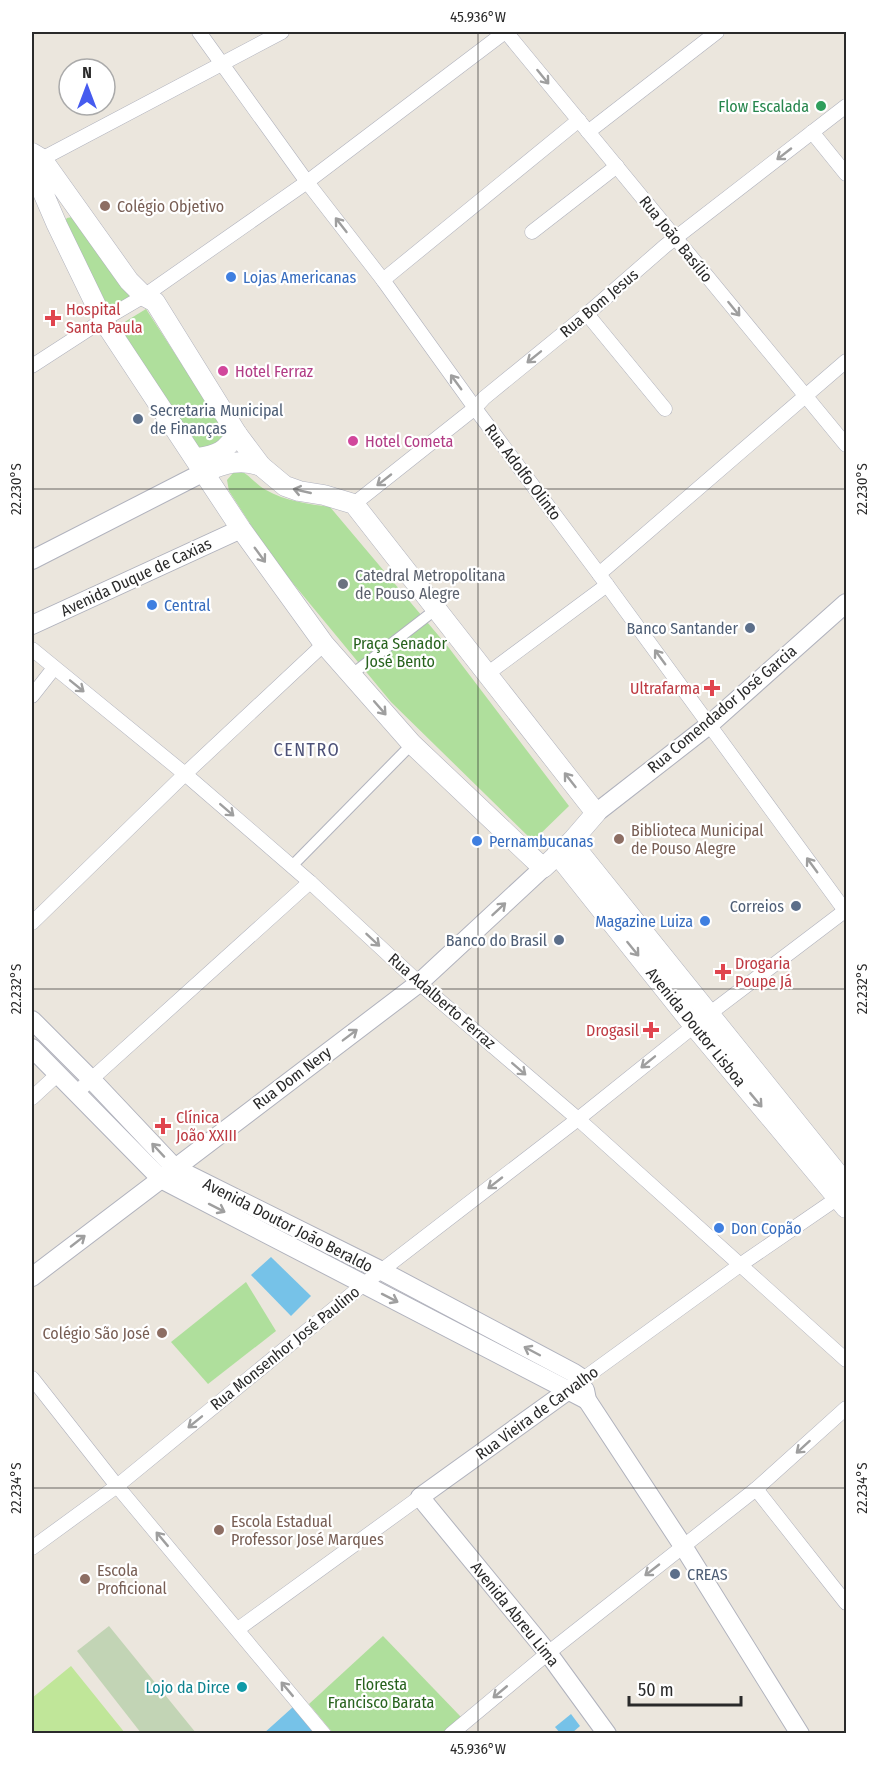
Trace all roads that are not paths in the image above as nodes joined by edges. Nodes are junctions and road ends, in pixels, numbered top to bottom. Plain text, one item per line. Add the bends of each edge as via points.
1 (199, 32) edge
2 (282, 32) edge
3 (506, 32) edge
4 (717, 32) edge
5 (222, 64) junction
6 (846, 106) edge
7 (579, 120) junction
8 (588, 132) junction
9 (812, 132) junction
10 (34, 161) edge
11 (617, 166) junction
12 (846, 174) edge
13 (308, 182) junction
14 (80, 212) junction
15 (57, 225) junction
16 (532, 232) dead end
17 (675, 238) junction
18 (383, 280) junction
19 (144, 296) junction
20 (587, 314) junction
21 (103, 320) junction
22 (846, 361) edge
23 (32, 366) edge
24 (806, 396) junction
25 (475, 408) junction
26 (665, 409) dead end
27 (237, 434) junction
28 (846, 445) edge
29 (200, 465) junction
30 (261, 466) junction
31 (354, 504) junction
32 (241, 529) junction
33 (32, 560) edge
34 (603, 579) junction
35 (846, 603) edge
36 (435, 610) junction
37 (32, 625) edge
38 (324, 644) junction
39 (32, 649) edge
40 (54, 668) junction
41 (487, 674) junction
42 (351, 675) junction
43 (32, 696) edge
44 (709, 725) junction
45 (412, 744) junction
46 (185, 774) junction
47 (596, 813) junction
48 (557, 854) junction
49 (292, 866) junction
50 (310, 882) junction
51 (846, 911) edge
52 (32, 922) edge
53 (419, 982) junction
54 (32, 1020) edge
55 (701, 1020) junction
56 (32, 1048) edge
57 (58, 1074) junction
58 (92, 1080) junction
59 (76, 1094) junction
60 (32, 1098) edge
61 (578, 1119) junction
62 (168, 1173) junction
63 (844, 1196) edge
64 (740, 1265) junction
65 (382, 1271) junction
66 (32, 1277) edge
67 (364, 1284) junction
68 (485, 1326) junction
69 (476, 1342) junction
70 (846, 1360) edge
71 (32, 1378) edge
72 (576, 1385) junction
73 (846, 1407) edge
74 (117, 1486) junction
75 (756, 1489) junction
76 (420, 1497) junction
77 (683, 1546) junction
78 (32, 1548) edge
79 (846, 1603) edge
80 (238, 1629) junction
81 (548, 1653) junction
82 (324, 1734) edge
83 (451, 1734) edge
84 (608, 1734) edge
85 (800, 1734) edge

1 - 5 street, Rua Adolfo Olinto
2 - 5 street
3 -> 7 street, Rua João Basílio
3 - 13 street
4 - 8 street
5 - 10 street
5 - 13 street, Rua Adolfo Olinto
6 - 9 street, Rua Bom Jesus
7 - 8 street, Rua João Basílio
7 - 18 street
8 - 11 street, Rua João Basílio
9 - 12 street
9 -> 17 street, Rua Bom Jesus
10 - 14 main road
10 - 15 main road
11 - 16 street
11 - 17 street, Rua João Basílio
18 -> 13 street, Rua Adolfo Olinto
13 - 19 street
14 - 15 main road via 69,212
14 - 19 main road
15 - 21 main road
17 - 20 street, Rua Bom Jesus
17 -> 24 street, Rua João Basílio
25 -> 18 street, Rua Adolfo Olinto
19 - 21 street
19 - 27 main road via 154,302
20 -> 25 street, Rua Bom Jesus
20 - 26 street
21 - 23 street
21 - 29 main road
22 - 24 street
24 - 28 street, Rua João Basílio
24 - 34 street
25 -> 31 street, Rua Bom Jesus
25 - 34 street, Rua Adolfo Olinto
27 - 29 main road via 228,447
27 - 30 main road
29 - 30 main road via 236,461
29 - 32 main road
29 - 33 street
31 -> 30 main road via 285,486
31 - 36 main road
32 - 37 street, Avenida Duque de Caxias
32 -> 38 main road
34 - 41 street
44 -> 34 street, Rua Adolfo Olinto
35 - 44 street, Rua Comendador José Garcia
36 - 41 main road
36 - 42 street
38 - 42 main road
38 - 46 street
39 - 40 street, Rua Adalberto Ferraz
40 - 43 street
40 -> 46 street, Rua Adalberto Ferraz
47 -> 41 main road
42 -> 45 main road
44 - 47 street, Rua Comendador José Garcia
51 -> 44 street, Rua Adolfo Olinto
45 - 48 main road
45 - 49 street
46 -> 49 street, Rua Adalberto Ferraz
46 - 52 street
47 - 48 main road
53 -> 48 street, Rua Dom Nery
48 - 55 main road, Avenida Doutor Lisboa
49 - 50 street, Rua Adalberto Ferraz
50 -> 53 street, Rua Adalberto Ferraz
50 - 58 street
51 - 55 street, Rua Monsenhor José Paulino
53 -> 61 street, Rua Adalberto Ferraz
62 -> 53 street, Rua Dom Nery
54 - 58 street, Avenida Doutor João Beraldo
55 -> 61 street, Rua Monsenhor José Paulino
55 - 63 main road, Avenida Doutor Lisboa
56 - 57 street, Avenida Doutor João Beraldo
57 - 59 street, Avenida Doutor João Beraldo
57 - 60 street
58 - 59 street
62 -> 58 street, Avenida Doutor João Beraldo
59 - 62 street, Avenida Doutor João Beraldo
61 - 64 street, Rua Adalberto Ferraz
61 -> 65 street, Rua Monsenhor José Paulino
62 - 65 street, Avenida Doutor João Beraldo
66 -> 62 street, Rua Dom Nery
62 -> 67 street, Avenida Doutor João Beraldo
63 - 64 street, Rua Vieira de Carvalho
64 - 70 street, Rua Adalberto Ferraz
64 - 72 street, Rua Vieira de Carvalho
65 - 67 street, Rua Monsenhor José Paulino
65 - 68 street, Avenida Doutor João Beraldo
67 -> 69 street, Avenida Doutor João Beraldo
67 -> 74 street, Rua Monsenhor José Paulino
68 - 69 street
72 -> 68 street, Avenida Doutor João Beraldo
69 - 72 street, Avenida Doutor João Beraldo
71 - 74 street
72 - 76 street, Rua Vieira de Carvalho
72 - 77 street
73 -> 75 street
74 - 78 street, Rua Monsenhor José Paulino
80 -> 74 street
75 - 77 street
75 - 79 street
76 - 80 street, Rua Vieira de Carvalho
76 - 81 street, Avenida Abreu Lima
77 -> 81 street
77 - 85 street
82 -> 80 street
81 -> 83 street
81 - 84 street, Avenida Abreu Lima

